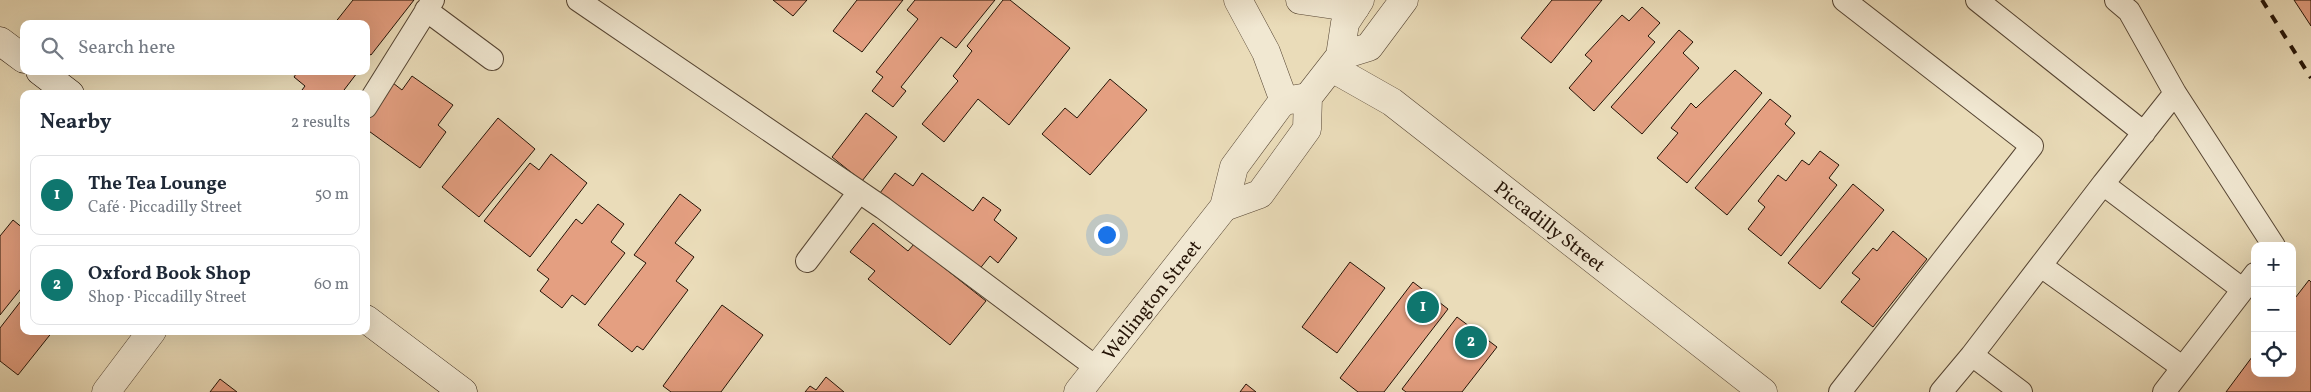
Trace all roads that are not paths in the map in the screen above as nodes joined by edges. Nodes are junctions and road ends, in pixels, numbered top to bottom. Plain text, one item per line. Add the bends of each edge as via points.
1 (578, 0) edge
2 (1238, 0) edge
3 (1300, 0) edge
4 (1404, 0) edge
5 (1844, 0) edge
6 (1977, 0) edge
7 (2116, 0) edge
8 (1357, 4) edge
9 (430, 5) edge
10 (0, 41) edge
11 (20, 56) edge
12 (492, 59) dead end
13 (1336, 62) junction
14 (45, 75) edge
15 (65, 90) edge
16 (2175, 93) junction
17 (1296, 99) junction
18 (370, 101) edge
19 (2144, 133) junction
20 (2102, 184) junction
21 (859, 192) junction
22 (1224, 207) junction
23 (2271, 242) edge
24 (807, 261) dead end
25 (2041, 266) junction
26 (2248, 281) edge
27 (370, 322) edge
28 (149, 335) edge
29 (1972, 355) junction
30 (2182, 367) junction
31 (1097, 368) junction
32 (106, 392) edge
33 (463, 392) edge
34 (1078, 392) edge
35 (1763, 392) edge
36 (1840, 392) edge
37 (1941, 392) edge
38 (2021, 392) edge
39 (2164, 392) edge

1 - 21 lane
2 - 17 street
3 - 8 street
4 - 13 street via 1369,47
5 - 36 lane via 2032,146
6 - 19 lane
7 - 16 lane via 2129,11
8 - 13 street via 1345,24
9 - 12 lane
9 - 18 lane
10 - 11 street
13 - 17 street, Wellington Street
13 - 35 street, Piccadilly Street via 1392,102
14 - 15 street
16 - 19 lane
16 - 23 lane
17 - 22 street, Wellington Street via 1234,167
17 - 22 street via 1307,129 1260,194
19 - 20 lane
20 - 25 lane
20 - 26 lane
21 - 24 lane
21 - 31 lane
22 - 31 street, Wellington Street
25 - 29 lane
25 - 30 lane
26 - 30 lane
27 - 33 street
28 - 32 street
29 - 37 lane
29 - 38 lane
30 - 39 lane
31 - 34 street, Wellington Street

